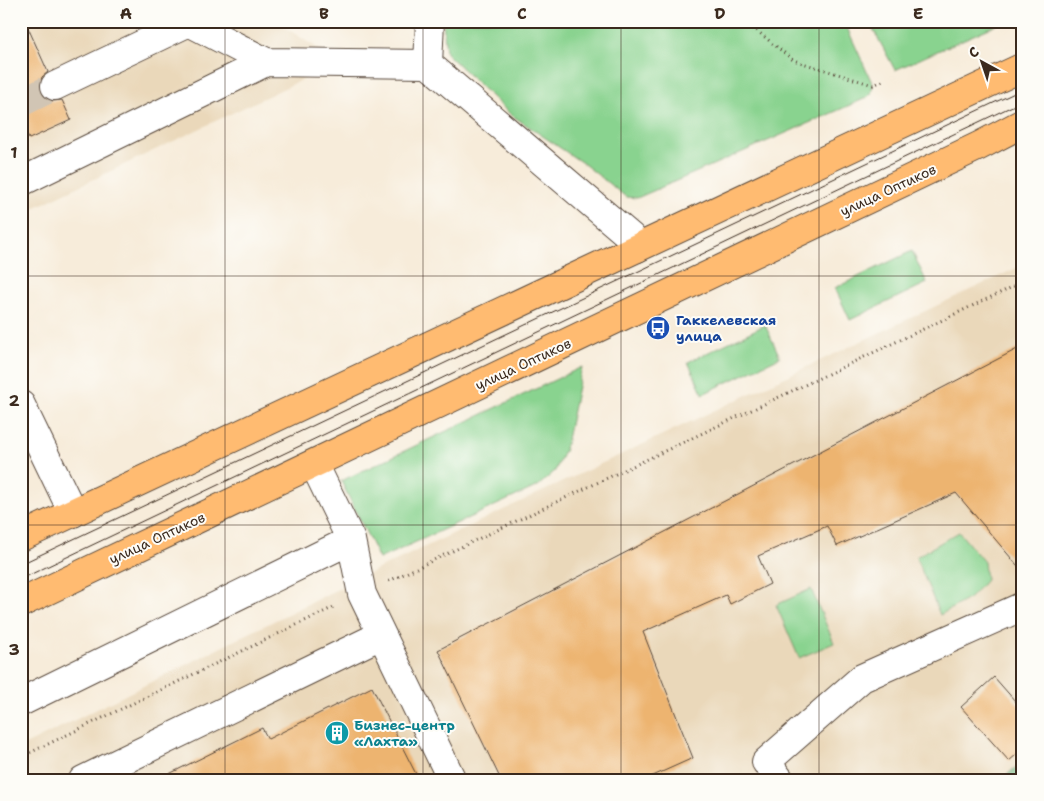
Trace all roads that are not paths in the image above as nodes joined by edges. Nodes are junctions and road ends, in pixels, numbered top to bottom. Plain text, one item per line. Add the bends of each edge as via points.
1 (430, 21) edge
2 (188, 22) edge
3 (266, 62) junction
4 (428, 64) junction
5 (1023, 67) edge
6 (55, 86) tunnel mouth
7 (1023, 123) edge
8 (21, 182) edge
9 (637, 248) junction
10 (21, 405) edge
11 (314, 464) junction
12 (73, 513) junction
13 (21, 537) edge
14 (350, 540) junction
15 (21, 603) edge
16 (1023, 608) edge
17 (381, 635) junction
18 (21, 702) edge
19 (83, 780) edge
20 (452, 780) edge
21 (780, 780) edge

1 - 4 lane
2 - 3 lane
2 - 6 lane
3 - 4 lane
3 - 8 lane
4 - 9 lane via 631,237
5 - 9 main road
7 - 11 main road, улица Оптиков
9 - 12 main road
10 - 12 lane
11 - 14 lane
11 - 15 main road, улица Оптиков
12 - 13 main road
14 - 17 lane via 362,594
14 - 18 lane
16 - 21 lane via 862,678 766,762
17 - 19 lane
17 - 20 lane

